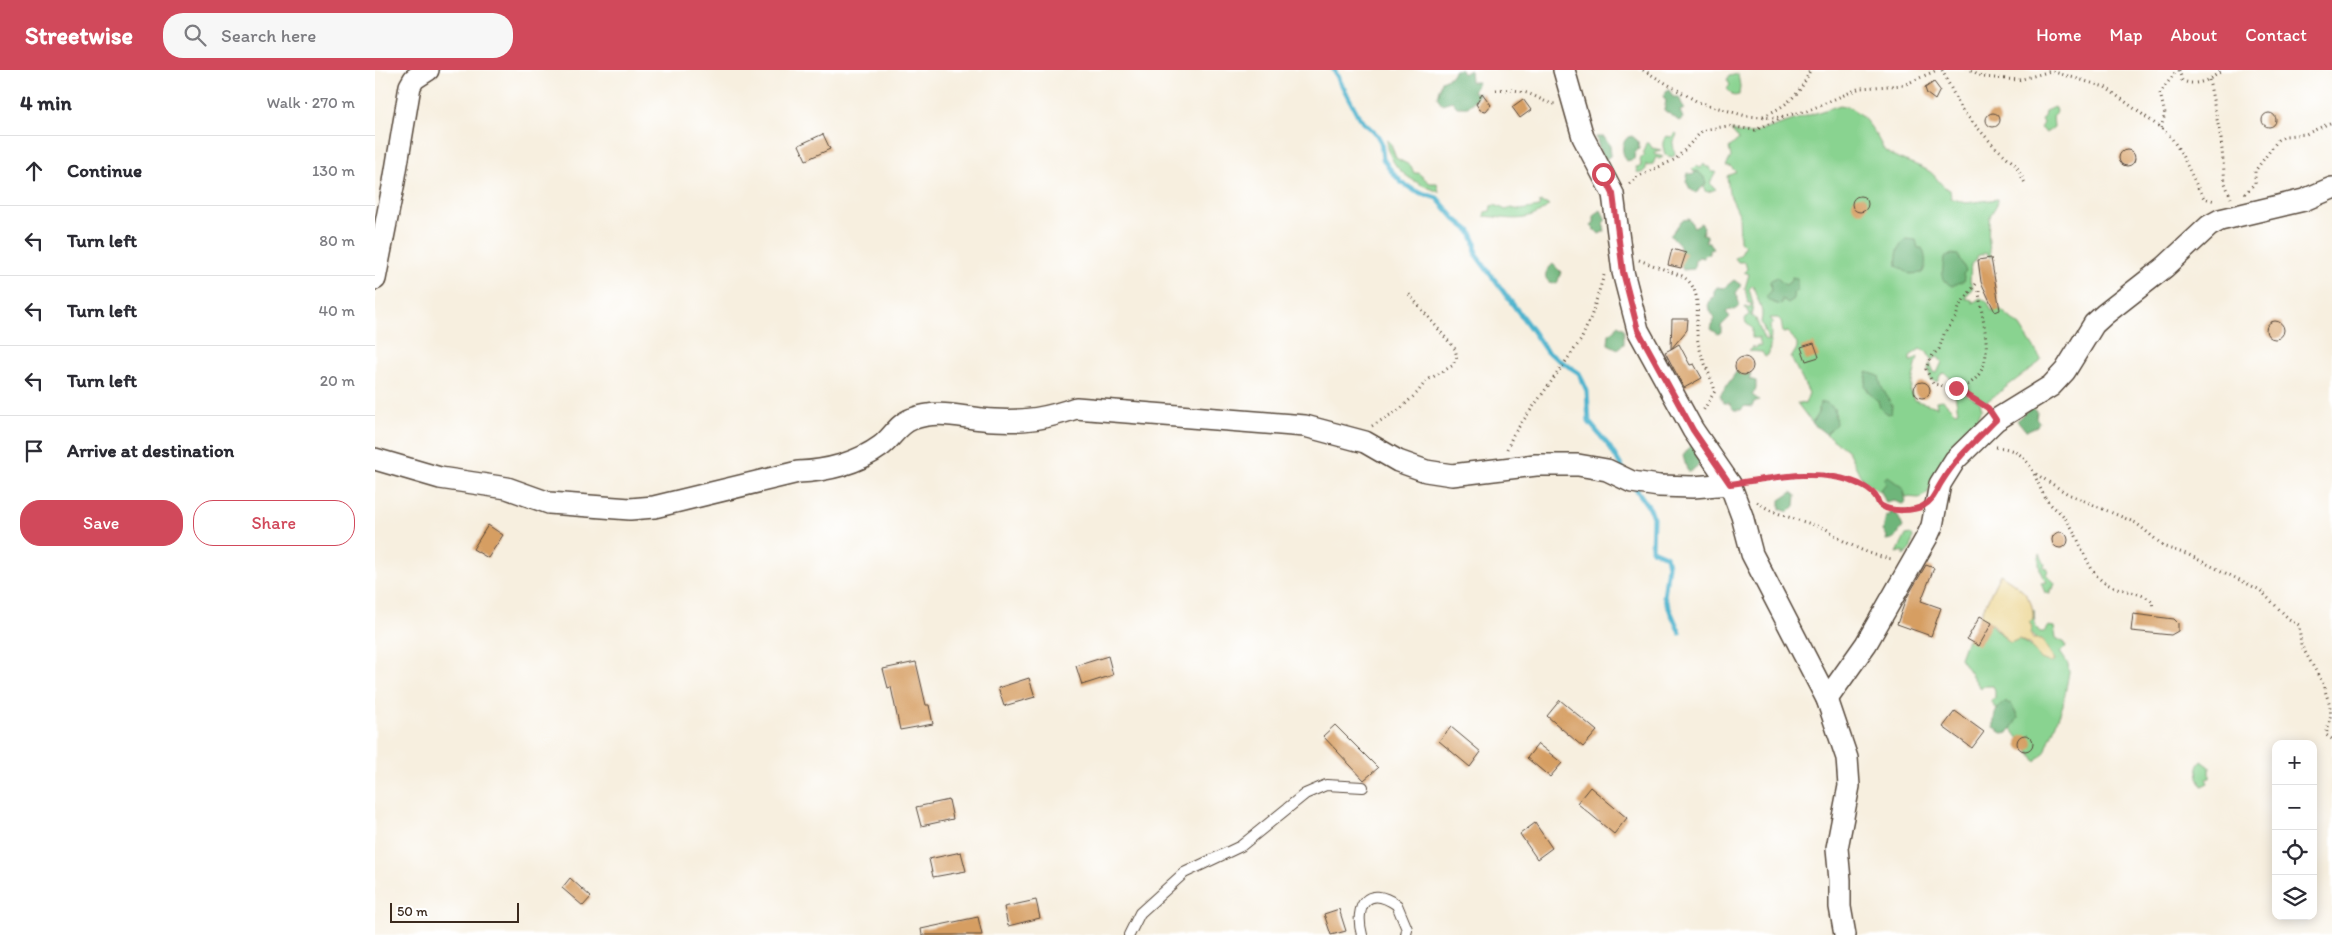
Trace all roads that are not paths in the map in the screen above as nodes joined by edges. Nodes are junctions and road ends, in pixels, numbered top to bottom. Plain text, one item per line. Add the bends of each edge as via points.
1 (428, 70) edge
2 (1564, 70) edge
3 (2332, 188) edge
4 (375, 280) edge
5 (375, 459) edge
6 (1730, 484) junction
7 (1827, 699) junction
8 (1363, 787) dead end
9 (1129, 935) edge
10 (1362, 935) edge
11 (1406, 935) edge
12 (1845, 935) edge

1 - 4 street via 409,86 395,182
2 - 6 street via 1583,137 1613,194 1619,250 1638,330 1693,430
3 - 7 street via 2304,200 2230,212 2209,226 2165,267 2094,324 2051,386 1996,420 1955,460 1940,484 1932,526 1917,556 1866,644
5 - 6 street via 440,478 507,488 549,503 630,509 654,507 798,472 821,471 883,446 895,430 911,419 928,414 993,420 1041,419 1076,408 1305,426 1365,442 1398,461 1426,471 1452,475 1537,465 1578,465 1607,470 1632,482 1659,486 1693,488
6 - 7 street via 1743,516 1752,554
7 - 12 street via 1847,758 1849,786 1837,848
8 - 9 lane via 1325,785 1305,794 1241,846 1184,874 1140,913
10 - 11 lane via 1359,910 1367,898 1377,896 1397,905 1407,929

